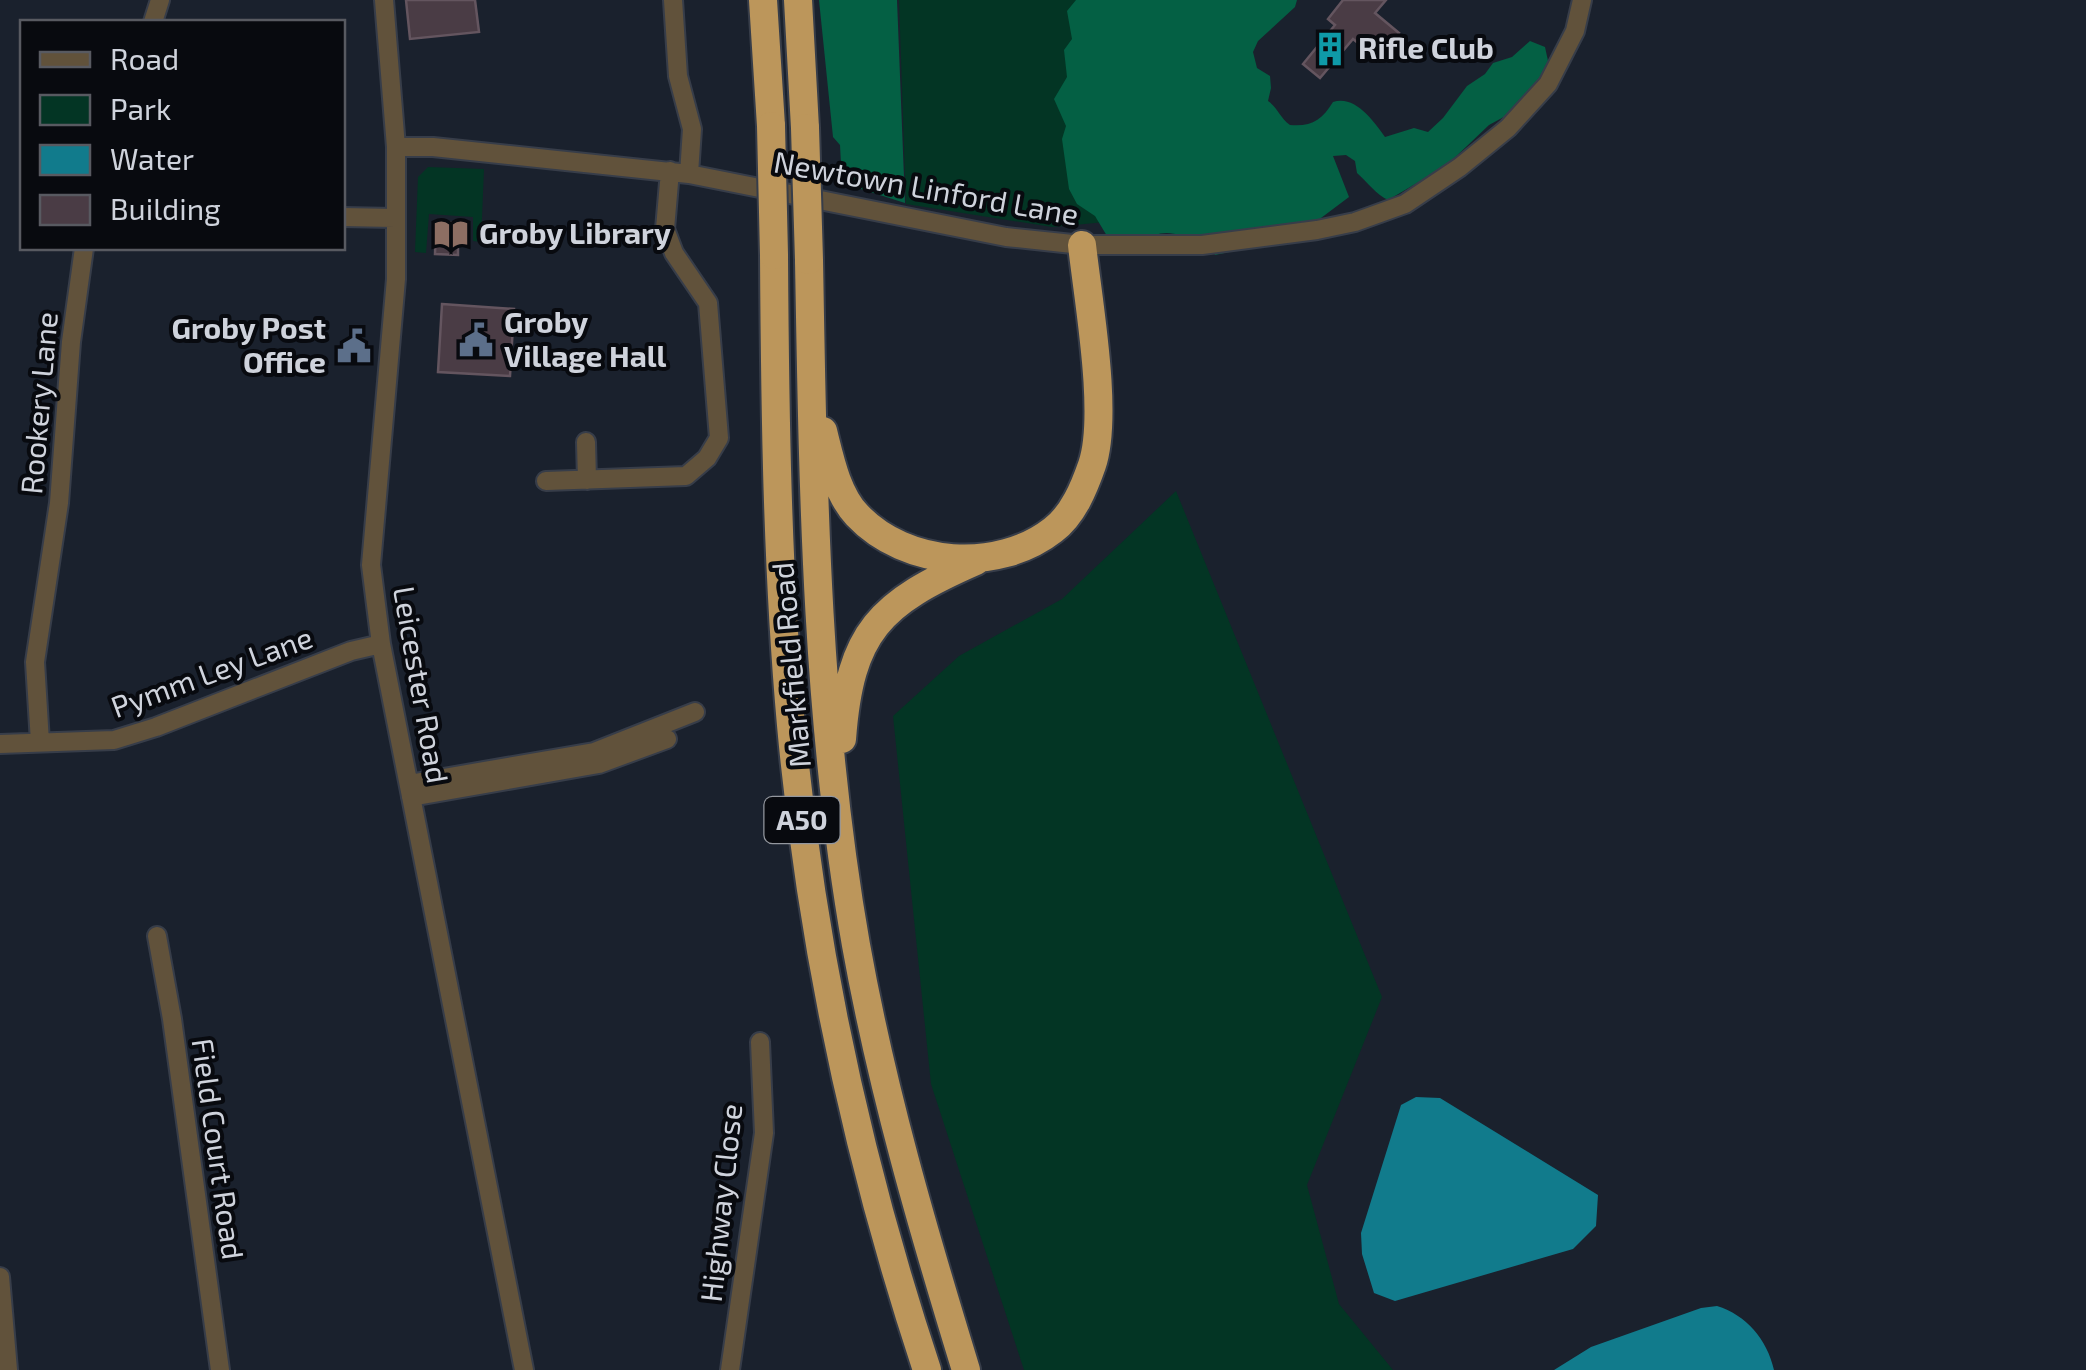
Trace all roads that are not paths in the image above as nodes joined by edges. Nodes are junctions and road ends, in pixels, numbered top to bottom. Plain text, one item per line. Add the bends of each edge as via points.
1 (384, 0) edge
2 (673, 0) edge
3 (763, 0) edge
4 (798, 0) edge
5 (1582, 0) edge
6 (396, 146) junction
7 (679, 172) junction
8 (345, 217) edge
9 (395, 218) junction
10 (1082, 245) junction
11 (84, 250) edge
12 (812, 388) junction
13 (586, 442) dead end
14 (588, 480) junction
15 (546, 481) dead end
16 (982, 558) junction
17 (380, 644) junction
18 (696, 712) dead end
19 (666, 740) dead end
20 (40, 742) junction
21 (0, 744) edge
22 (410, 790) junction
23 (837, 804) junction
24 (157, 936) dead end
25 (760, 1042) dead end
26 (0, 1278) edge
27 (8, 1370) edge
28 (220, 1370) edge
29 (524, 1370) edge
30 (730, 1370) edge
31 (928, 1370) edge
32 (966, 1370) edge

1 - 6 street, Leicester Road
2 - 7 street via 678,76 692,129
3 - 31 highway, Markfield Road / A50, bridge via 791,727 828,992 880,1218
4 - 12 highway, Markfield Road / A50, bridge
5 - 10 street, Newtown Linford Lane via 1548,84 1508,128 1404,204 1317,230 1202,245
6 - 7 street, Newtown Linford Lane
6 - 9 street, Leicester Road
7 - 10 street, Newtown Linford Lane via 1006,237
7 - 14 street via 665,228 708,303 719,438 686,476
8 - 9 street
9 - 17 street, Leicester Road via 396,279 371,565
10 - 16 highway via 1098,405 1093,461 1056,528 1008,554
11 - 20 street, Rookery Lane via 36,662
12 - 16 highway via 835,475 856,514 903,548
12 - 23 highway, Markfield Road / A50 via 815,572
13 - 14 street
14 - 15 street
16 - 23 highway via 905,596 866,642 849,675
17 - 20 street, Pymm Ley Lane via 114,740
17 - 22 street, Leicester Road
18 - 22 street via 594,752
19 - 22 street via 599,764
20 - 21 street, Pymm Ley Lane
22 - 29 street, Leicester Road
23 - 32 highway, Markfield Road / A50 via 856,944 884,1076
24 - 28 street, Field Court Road
25 - 30 street, Highway Close via 764,1133
26 - 27 street

